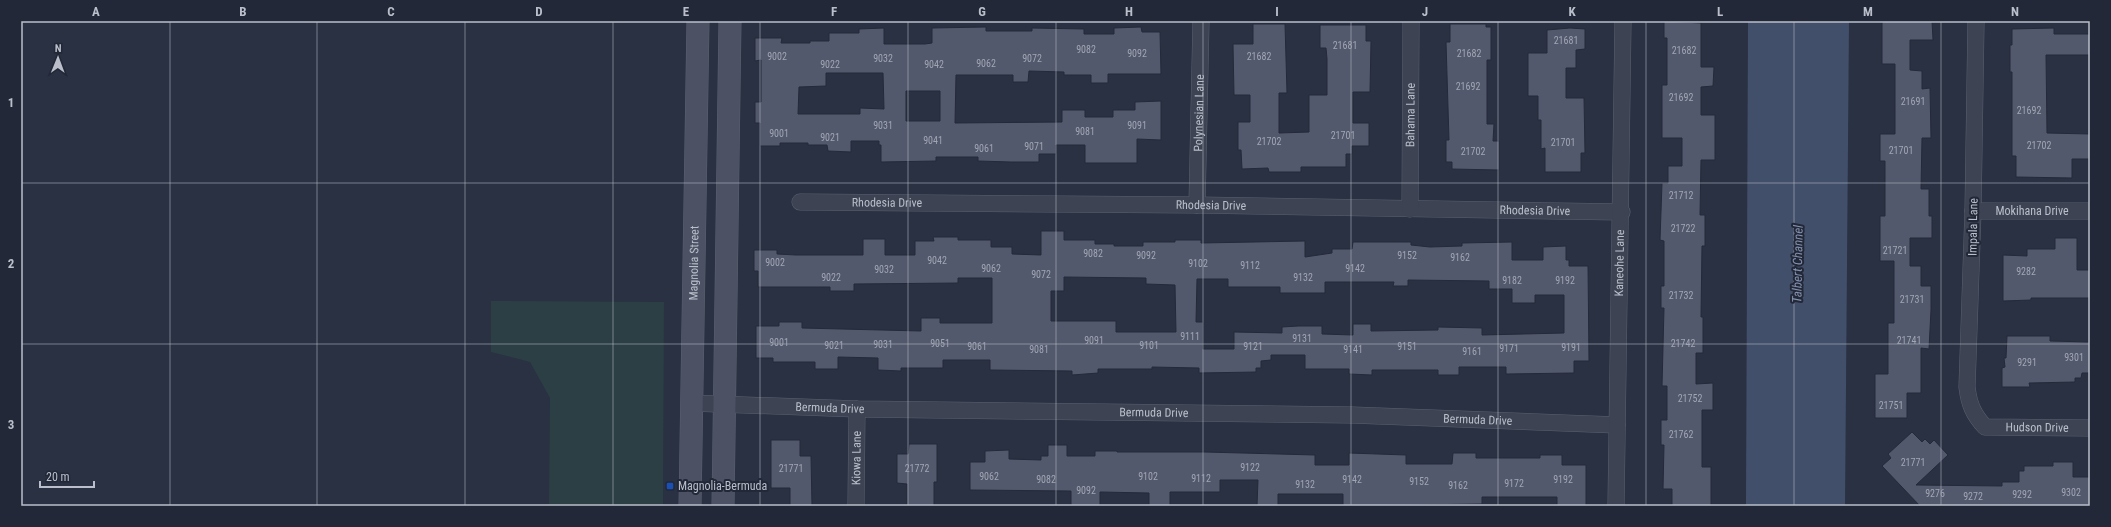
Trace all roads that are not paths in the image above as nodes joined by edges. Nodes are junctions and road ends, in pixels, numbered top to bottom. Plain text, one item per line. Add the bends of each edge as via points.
1 (698, 21) edge
2 (730, 21) edge
3 (1202, 21) edge
4 (1412, 21) edge
5 (1623, 21) edge
6 (1976, 21) edge
7 (800, 202) dead end
8 (1197, 205) junction
9 (1410, 209) junction
10 (1973, 210) junction
11 (2090, 211) edge
12 (1622, 212) junction
13 (690, 403) junction
14 (725, 403) junction
15 (858, 409) junction
16 (1617, 425) junction
17 (1985, 427) joint
18 (2090, 428) edge
19 (690, 506) edge
20 (724, 506) edge
21 (856, 506) edge
22 (1616, 506) edge

1 - 13 main road, Magnolia Street
2 - 14 main road
3 - 8 street, Polynesian Lane
4 - 9 street, Bahama Lane
5 - 12 street, Kaneohe Lane
6 - 10 street, Impala Lane
7 - 8 street, Rhodesia Drive
8 - 9 street, Rhodesia Drive
9 - 12 street, Rhodesia Drive
10 - 11 street, Mokihana Drive
10 - 17 street, Impala Lane via 1967,387 1968,402
12 - 16 street, Kaneohe Lane
13 - 14 street, Bermuda Drive
13 - 19 main road, Magnolia Street
14 - 15 street, Bermuda Drive
14 - 20 main road
15 - 16 street, Bermuda Drive via 1352,415
15 - 21 street, Kiowa Lane
16 - 22 street, Kaneohe Lane
17 - 18 street, Hudson Drive

